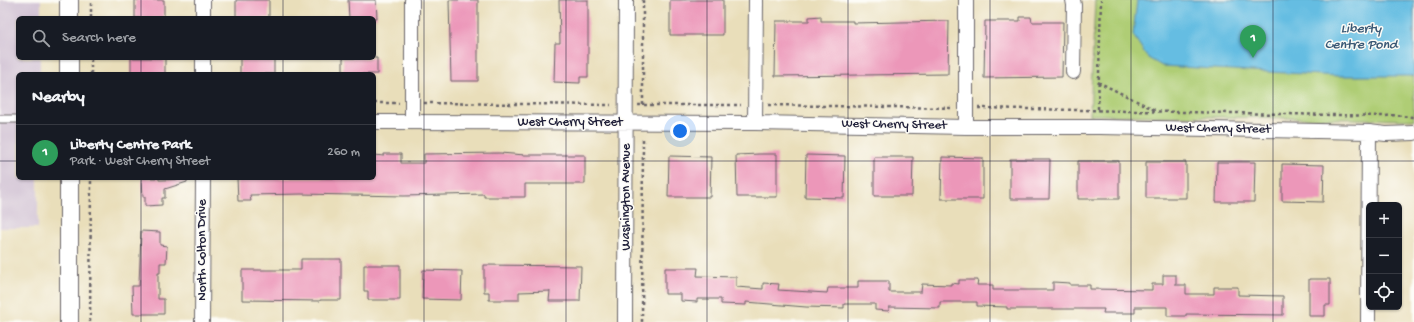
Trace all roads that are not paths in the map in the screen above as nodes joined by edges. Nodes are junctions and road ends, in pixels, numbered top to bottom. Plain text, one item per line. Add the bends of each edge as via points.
1 (69, 0) edge
2 (203, 0) edge
3 (412, 0) edge
4 (626, 0) edge
5 (756, 0) edge
6 (966, 0) edge
7 (1073, 0) edge
8 (69, 16) edge
9 (203, 16) edge
10 (69, 60) edge
11 (203, 60) edge
12 (69, 72) edge
13 (203, 72) edge
14 (1073, 72) dead end
15 (0, 119) edge
16 (16, 119) edge
17 (376, 122) edge
18 (412, 122) junction
19 (626, 122) junction
20 (755, 123) junction
21 (966, 127) junction
22 (1369, 132) junction
23 (1414, 133) edge
24 (69, 180) edge
25 (203, 180) edge
26 (69, 322) edge
27 (202, 322) edge
28 (625, 322) edge
29 (1368, 322) edge

1 - 8 street
2 - 9 street
3 - 18 street
4 - 19 street, Washington Avenue
5 - 20 street
6 - 21 street
7 - 14 street
10 - 12 street
11 - 13 street
15 - 16 lane
17 - 18 street, West Cherry Street
18 - 19 street, West Cherry Street
19 - 20 street, West Cherry Street
19 - 28 street, Washington Avenue
20 - 21 street, West Cherry Street
21 - 22 street, West Cherry Street
22 - 23 street, West Cherry Street
22 - 29 street
24 - 26 street
25 - 27 street, North Colton Drive

